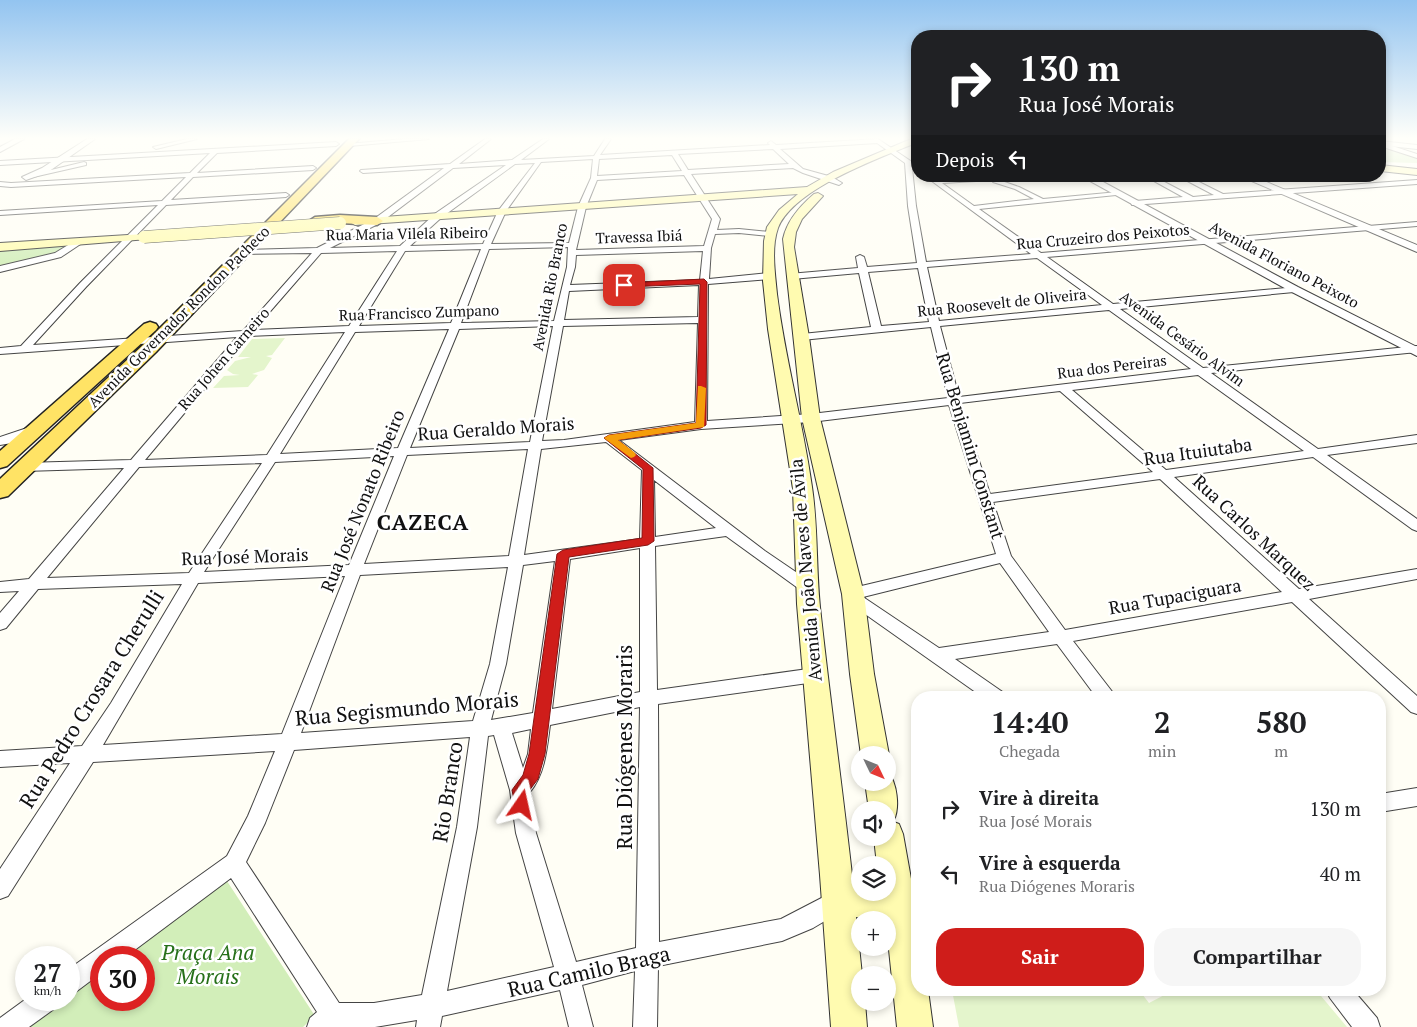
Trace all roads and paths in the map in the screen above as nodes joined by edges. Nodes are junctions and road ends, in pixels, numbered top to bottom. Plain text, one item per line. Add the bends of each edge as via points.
1 (179, 187) edge
2 (294, 187) edge
3 (304, 187) edge
4 (422, 187) edge
5 (478, 187) edge
6 (520, 187) edge
7 (590, 187) edge
8 (695, 187) edge
9 (817, 187) edge
10 (829, 187) edge
11 (910, 187) edge
12 (943, 187) edge
13 (1014, 187) edge
14 (1105, 187) edge
15 (1169, 187) edge
16 (1203, 187) edge
17 (1267, 187) edge
18 (1343, 187) edge
19 (807, 190) junction
20 (1278, 192) junction
21 (1116, 193) junction
22 (286, 195) junction
23 (1221, 196) junction
24 (702, 198) junction
25 (1191, 198) junction
26 (1040, 200) junction
27 (164, 203) junction
28 (1135, 203) junction
29 (582, 207) junction
30 (972, 208) junction
31 (502, 211) junction
32 (0, 214) edge
33 (439, 215) junction
34 (376, 221) junction
35 (271, 224) junction
36 (1417, 224) edge
37 (1366, 228) junction
38 (712, 232) junction
39 (770, 234) junction
40 (130, 238) junction
41 (81, 241) junction
42 (1210, 242) junction
43 (487, 246) junction
44 (0, 247) edge
45 (403, 248) junction
46 (707, 248) junction
47 (572, 249) junction
48 (1417, 249) edge
49 (318, 250) junction
50 (243, 252) junction
51 (1040, 256) junction
52 (860, 257) dead end
53 (922, 266) junction
54 (0, 269) edge
55 (862, 271) junction
56 (769, 276) junction
57 (792, 276) junction
58 (704, 282) junction
59 (565, 288) junction
60 (1294, 289) junction
61 (187, 291) dead end
62 (1112, 308) junction
63 (162, 316) dead end
64 (702, 320) junction
65 (558, 324) junction
66 (935, 325) junction
67 (455, 326) junction
68 (352, 330) junction
69 (877, 331) junction
70 (247, 333) junction
71 (802, 337) junction
72 (160, 338) junction
73 (137, 339) junction
74 (24, 349) junction
75 (1415, 350) edge
76 (0, 351) edge
77 (1201, 371) junction
78 (1063, 388) junction
79 (954, 401) junction
80 (800, 419) junction
81 (701, 425) junction
82 (38, 428) junction
83 (609, 438) junction
84 (1417, 439) edge
85 (0, 441) edge
86 (535, 447) junction
87 (402, 452) junction
88 (1315, 453) junction
89 (272, 458) junction
90 (0, 462) edge
91 (136, 464) junction
92 (24, 467) junction
93 (648, 468) junction
94 (1164, 475) junction
95 (0, 491) edge
96 (985, 499) junction
97 (1417, 526) edge
98 (730, 531) junction
99 (648, 541) junction
100 (563, 554) junction
101 (1004, 557) junction
102 (517, 561) junction
103 (356, 571) junction
104 (1417, 574) edge
105 (193, 578) junction
106 (35, 584) junction
107 (0, 587) edge
108 (807, 587) junction
109 (853, 596) junction
110 (1294, 596) junction
111 (0, 624) edge
112 (1061, 637) junction
113 (940, 656) junction
114 (815, 675) junction
115 (988, 691) edge
116 (1103, 691) edge
117 (649, 698) junction
118 (1417, 707) edge
119 (541, 719) junction
120 (490, 728) junction
121 (288, 742) junction
122 (874, 746) edge
123 (86, 755) junction
124 (0, 759) edge
125 (520, 790) junction
126 (1417, 796) edge
127 (1386, 802) edge
128 (890, 846) edge
129 (234, 863) junction
130 (0, 888) edge
131 (838, 900) junction
132 (898, 902) junction
133 (119, 946) edge
134 (648, 956) junction
135 (90, 967) edge
136 (80, 975) edge
137 (568, 976) junction
138 (1343, 996) edge
139 (30, 1011) edge
140 (430, 1017) edge
141 (326, 1021) edge
142 (8, 1027) edge
143 (581, 1027) edge
144 (645, 1027) edge
145 (850, 1027) edge
146 (915, 1027) edge
147 (1368, 1027) edge

1 - 27 street
2 - 22 main road, Avenida Governador Rondon Pacheco
3 - 35 main road, Avenida Governador Rondon Pacheco
4 - 34 street, Rua Johen Carneiro
5 - 33 street, Rua Pedro Crosara Cherulli
6 - 31 street, Rua José Nonato Ribeiro
7 - 29 street, Avenida Rio Branco
8 - 24 street
9 - 19 main road, Avenida João Naves de Ávila
10 - 57 main road, Avenida João Naves de Ávila via 806,207 790,232 788,247
11 - 53 street, Rua Benjamim Constant
12 - 30 street, Avenida Cesário Alvim
13 - 26 street
14 - 21 street, Avenida Floriano Peixoto
15 - 25 street
16 - 23 street
17 - 20 street
18 - 20 street
19 - 24 main road
19 - 39 main road, Avenida João Naves de Ávila via 779,217
20 - 23 street
20 - 37 street
21 - 26 street
21 - 28 street, Avenida Floriano Peixoto
22 - 27 street
22 - 61 main road, Avenida Governador Rondon Pacheco
23 - 25 street
24 - 29 main road
24 - 38 street via 716,217
25 - 28 street
26 - 30 street
27 - 32 street
27 - 40 street
28 - 42 street, Avenida Floriano Peixoto
29 - 31 main road
29 - 47 street, Avenida Rio Branco
30 - 51 street, Avenida Cesário Alvim
31 - 33 main road
31 - 43 street, Rua José Nonato Ribeiro
33 - 34 main road
33 - 45 street, Rua Pedro Crosara Cherulli
34 - 35 main road via 340,219
34 - 40 main road, bridge
34 - 49 street, Rua Johen Carneiro
35 - 50 main road, Avenida Governador Rondon Pacheco
36 - 37 street, Rua Cruzeiro dos Peixotos
37 - 42 street, Rua Cruzeiro dos Peixotos
37 - 48 street
38 - 39 street
38 - 46 street
39 - 56 main road, Avenida João Naves de Ávila
40 - 41 main road
40 - 74 street
41 - 44 main road
41 - 54 street via 65,252
42 - 51 street, Rua Cruzeiro dos Peixotos
42 - 60 street, Avenida Floriano Peixoto
43 - 45 street, Rua Maria Vilela Ribeiro
43 - 47 street, Rua Maria Vilela Ribeiro
43 - 67 street, Rua José Nonato Ribeiro
45 - 49 street, Rua Maria Vilela Ribeiro
45 - 68 street, Rua Pedro Crosara Cherulli
46 - 47 street, Travessa Ibiá
46 - 58 street
47 - 59 street, Avenida Rio Branco
49 - 50 street, Rua Maria Vilela Ribeiro
49 - 70 street, Rua Johen Carneiro
50 - 72 main road, Avenida Governador Rondon Pacheco
51 - 53 street, Rua Cruzeiro dos Peixotos
51 - 62 street, Avenida Cesário Alvim
52 - 55 street
53 - 55 street, Rua Cruzeiro dos Peixotos
53 - 66 street, Rua Benjamim Constant
55 - 57 street, Rua Cruzeiro dos Peixotos
55 - 69 street
56 - 58 street
56 - 80 main road, Avenida João Naves de Ávila
57 - 71 main road, Avenida João Naves de Ávila
58 - 59 street
58 - 64 street
59 - 65 street, Avenida Rio Branco
60 - 62 street, Rua Roosevelt de Oliveira
60 - 75 street, Avenida Floriano Peixoto
62 - 66 street, Rua Roosevelt de Oliveira
62 - 77 street, Avenida Cesário Alvim
63 - 73 main road, Avenida Governador Rondon Pacheco
64 - 65 street, Rua Francisco Zumpano
64 - 81 street
65 - 67 street, Rua Francisco Zumpano
65 - 86 street, Avenida Rio Branco
66 - 69 street, Rua Roosevelt de Oliveira
66 - 79 street, Rua Benjamim Constant
67 - 68 street, Rua Francisco Zumpano
67 - 87 street, Rua José Nonato Ribeiro
68 - 70 street, Rua Francisco Zumpano
68 - 89 street, Rua Pedro Crosara Cherulli
69 - 71 street, Rua Roosevelt de Oliveira
70 - 72 street, Rua Francisco Zumpano
70 - 91 street, Rua Johen Carneiro
71 - 80 main road, Avenida João Naves de Ávila
72 - 73 street, Rua Francisco Zumpano
72 - 92 main road, Avenida Governador Rondon Pacheco
73 - 74 street
73 - 82 main road, Avenida Governador Rondon Pacheco
74 - 76 street
75 - 77 street, Rua dos Pereiras
77 - 78 street, Rua dos Pereiras
77 - 88 street, Avenida Cesário Alvim
78 - 79 street, Rua dos Pereiras
78 - 94 street, Rua Carlos Marquez
79 - 80 street, Rua dos Pereiras
79 - 96 street, Rua Benjamim Constant
80 - 81 street, Rua Geraldo Morais
80 - 108 main road, Avenida João Naves de Ávila
80 - 109 main road, Avenida João Naves de Ávila
81 - 83 street, Rua Geraldo Morais
82 - 85 street
82 - 90 main road, Avenida Governador Rondon Pacheco
83 - 86 street, Rua Geraldo Morais
83 - 93 street
84 - 88 street, Rua Ituiutaba
86 - 87 street, Rua Geraldo Morais
86 - 102 street, Rio Branco
87 - 89 street, Rua Geraldo Morais
87 - 103 street, Rua José Nonato Ribeiro
88 - 94 street, Rua Ituiutaba
88 - 97 street, Avenida Cesário Alvim
89 - 91 street, Rua Geraldo Morais
89 - 105 street, Rua Pedro Crosara Cherulli
91 - 92 street, Rua Geraldo Morais
91 - 106 street, Rua Johen Carneiro
92 - 95 main road, Avenida Governador Rondon Pacheco
93 - 98 street
93 - 99 street, Rua Diógenes Moraris
94 - 96 street, Rua Ituiutaba
94 - 110 street, Rua Carlos Marquez
96 - 101 street, Rua Benjamim Constant
98 - 99 street, Rua José Morais
98 - 108 street
99 - 100 street, Rua José Morais
99 - 117 street, Rua Diógenes Moraris
100 - 102 street, Rua José Morais
100 - 119 street
101 - 109 street
101 - 112 street, Rua Benjamim Constant
102 - 103 street, Rua José Morais
102 - 120 street, Rio Branco
103 - 105 street, Rua José Morais
103 - 121 street, Rua José Nonato Ribeiro
104 - 110 street, Rua Tupaciguara
105 - 106 street, Rua José Morais
105 - 123 street, Rua Pedro Crosara Cherulli
106 - 107 street, Rua José Morais
106 - 111 street, Rua Johen Carneiro
108 - 114 main road, Avenida João Naves de Ávila
109 - 113 street
109 - 122 main road, Avenida João Naves de Ávila
110 - 112 street, Rua Tupaciguara
110 - 118 street, Rua Carlos Marquez
112 - 113 street, Rua Tupaciguara
112 - 116 street, Rua Benjamim Constant
113 - 115 street
114 - 117 street, Rua Segismundo Morais
114 - 131 main road, Avenida João Naves de Ávila
117 - 119 street, Rua Segismundo Morais
117 - 134 street, Rua Diógenes Moraris
119 - 120 street, Rua Segismundo Morais
119 - 125 street via 534,767 530,779
120 - 121 street, Rua Segismundo Morais
120 - 125 street
120 - 140 street, Rio Branco via 449,913
121 - 123 street, Rua Segismundo Morais
121 - 129 street, Rua José Nonato Ribeiro via 255,823
123 - 124 street, Rua Segismundo Morais
123 - 130 street, Rua Pedro Crosara Cherulli
125 - 137 street via 526,833
126 - 127 street
128 - 132 main road
129 - 133 street
129 - 141 street
131 - 132 main road
131 - 134 street, Rua Camilo Braga via 782,930
131 - 145 main road, Avenida João Naves de Ávila
132 - 146 main road
134 - 137 street, Rua Camilo Braga
134 - 144 street, Rua Diógenes Moraris
135 - 136 street
137 - 140 street, Rua Camilo Braga via 504,992
137 - 143 street
138 - 147 street
139 - 142 street
140 - 141 street, Rua Camilo Braga via 374,1015

